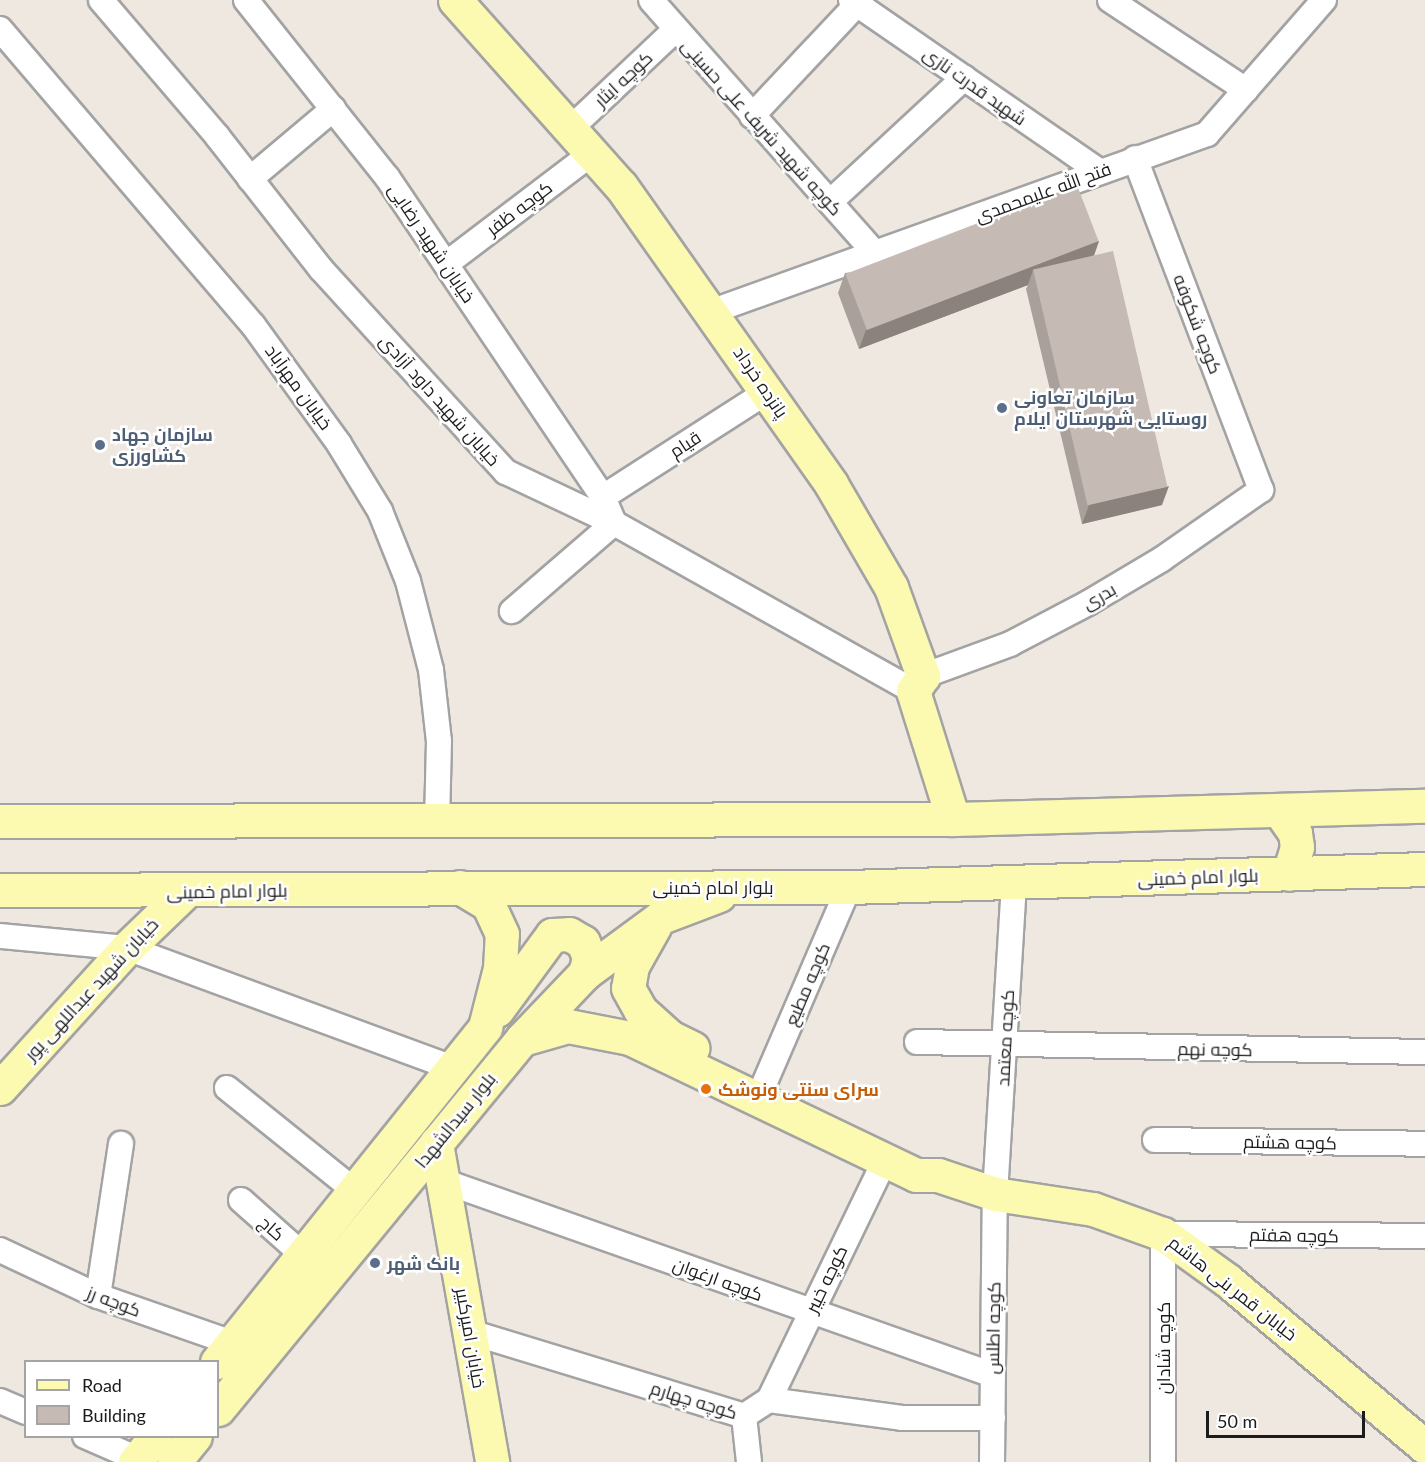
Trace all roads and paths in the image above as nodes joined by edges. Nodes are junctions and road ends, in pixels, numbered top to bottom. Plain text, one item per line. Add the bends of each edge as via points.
1 (101, 0) edge
2 (246, 0) edge
3 (455, 0) edge
4 (651, 0) edge
5 (1110, 0) edge
6 (1320, 1) edge
7 (857, 2) edge
8 (0, 29) edge
9 (675, 30) junction
10 (964, 78) junction
11 (1246, 90) junction
12 (333, 109) junction
13 (752, 116) junction
14 (570, 129) junction
15 (592, 153) junction
16 (1135, 158) junction
17 (1099, 171) junction
18 (250, 179) junction
19 (830, 202) junction
20 (875, 253) junction
21 (446, 264) junction
22 (713, 312) junction
23 (768, 391) junction
24 (1261, 490) joint
25 (603, 498) junction
26 (614, 523) junction
27 (512, 611) dead end
28 (918, 683) junction
29 (1425, 806) edge
30 (1279, 810) junction
31 (953, 819) junction
32 (0, 821) edge
33 (437, 821) junction
34 (1425, 869) edge
35 (1289, 874) junction
36 (1014, 883) junction
37 (849, 886) junction
38 (460, 887) junction
39 (739, 888) junction
40 (0, 890) edge
41 (184, 892) junction
42 (661, 917) junction
43 (0, 936) edge
44 (127, 948) junction
45 (585, 974) junction
46 (485, 1027) junction
47 (522, 1039) junction
48 (917, 1042) dead end
49 (1005, 1046) junction
50 (1425, 1052) edge
51 (454, 1068) junction
52 (765, 1082) junction
53 (0, 1088) edge
54 (227, 1088) dead end
55 (1155, 1140) dead end
56 (436, 1143) junction
57 (122, 1144) dead end
58 (1425, 1144) edge
59 (885, 1160) junction
60 (939, 1175) junction
61 (443, 1181) junction
62 (355, 1191) junction
63 (995, 1194) junction
64 (241, 1200) dead end
65 (1163, 1234) junction
66 (1425, 1236) edge
67 (0, 1250) edge
68 (303, 1255) junction
69 (99, 1296) junction
70 (810, 1312) junction
71 (470, 1332) junction
72 (224, 1352) edge
73 (993, 1375) junction
74 (769, 1400) junction
75 (0, 1401) edge
76 (219, 1408) edge
77 (24, 1411) edge
78 (744, 1416) junction
79 (993, 1418) junction
80 (89, 1438) edge
81 (194, 1438) edge
82 (1425, 1447) edge
83 (143, 1452) edge
84 (174, 1462) edge
85 (492, 1462) edge
86 (749, 1462) edge
87 (992, 1462) edge
88 (1163, 1462) edge

1 - 18 street, خیابان شهید داود آزادی
2 - 12 street, خیابان شهید رضایی
3 - 14 street, پانزده خرداد
4 - 9 street, کوچه شهید شریف علی حسینی
5 - 11 street
6 - 11 street, فتح الله علیمحمدی
7 - 10 street, شهید قدرت نازی
7 - 13 street
8 - 33 street, خیابان مهرآباد via 253,325 339,444 380,511 408,581 431,670 439,741
9 - 13 street, کوچه شهید شریف علی حسینی
9 - 14 street, کوچه ایثار
10 - 17 street, شهید قدرت نازی
10 - 19 street
11 - 16 street, فتح الله علیمحمدی via 1207,134
12 - 18 street
12 - 21 street, خیابان شهید رضایی via 387,177
13 - 19 street, کوچه شهید شریف علی حسینی
14 - 15 street, پانزده خرداد
15 - 21 street, کوچه ظفر
15 - 22 street, پانزده خرداد via 621,186
16 - 17 street, فتح الله علیمحمدی
16 - 24 street, کوچه شکوفه
17 - 20 street, فتح الله علیمحمدی
18 - 26 street, خیابان شهید داود آزادی via 321,269 506,472
19 - 20 street, کوچه شهید شریف علی حسینی
20 - 22 street, فتح الله علیمحمدی
21 - 25 street, خیابان شهید رضایی
22 - 23 street, پانزده خرداد
23 - 25 street, قیام
23 - 28 street, پانزده خرداد via 831,484 891,587
24 - 28 street, بدری via 1162,559 1088,603 1010,644
25 - 26 street, خیابان شهید رضایی
26 - 27 street
26 - 28 street, خیابان شهید داود آزادی
28 - 31 street, پانزده خرداد
29 - 30 street
30 - 31 street
30 - 35 street via 1295,833 1297,847
31 - 33 street
32 - 33 street
34 - 35 street, بلوار امام خمینی
35 - 36 street, بلوار امام خمینی
36 - 37 street, بلوار امام خمینی
36 - 49 street, کوچه معتمد
37 - 39 street, بلوار امام خمینی
37 - 52 street, کوچه مطیع
38 - 39 street, بلوار امام خمینی
38 - 41 street, بلوار امام خمینی
38 - 46 street, بلوار سیدالشهدا via 488,904 502,934 500,968
39 - 42 street, بلوار سیدالشهدا
40 - 41 street, بلوار امام خمینی
41 - 44 street, خیابان شهید عبداللهی پور
42 - 45 street, بلوار سیدالشهدا
42 - 52 street, خیابان قمر بنی هاشم via 632,966 628,988 640,1010 670,1037
43 - 44 street
44 - 51 street
44 - 53 street, خیابان شهید عبداللهی پور
45 - 46 street via 589,958 583,942 569,934 552,935
45 - 47 street, بلوار سیدالشهدا
46 - 51 street, بلوار سیدالشهدا
47 - 56 street, بلوار سیدالشهدا
47 - 59 street, خیابان قمر بنی هاشم via 568,1026 630,1038
48 - 49 street, کوچه نهم
49 - 50 street, کوچه نهم
49 - 63 street, کوچه معتمد
51 - 62 street, بلوار سیدالشهدا
52 - 60 street, خیابان قمر بنی هاشم via 923,1158
54 - 62 street
55 - 58 street, کوچه هشتم
56 - 61 street, خیابان امیرکبیر
56 - 76 street, بلوار سیدالشهدا
57 - 69 street
59 - 60 street, خیابان قمر بنی هاشم via 916,1175
59 - 70 street, کوچه خیبر
60 - 63 street, خیابان قمر بنی هاشم
61 - 70 street, کوچه ارغوان
61 - 71 street, خیابان امیرکبیر
62 - 68 street, بلوار سیدالشهدا
63 - 65 street, خیابان قمر بنی هاشم via 1093,1209
63 - 73 street, کوچه اطلس
64 - 68 street, کاج
65 - 66 street, کوچه هفتم
65 - 82 street, خیابان قمر بنی هاشم via 1227,1280
65 - 88 street, کوچه شادان
67 - 69 street, کوچه رز
68 - 72 street, بلوار سیدالشهدا
69 - 72 street, کوچه رز
70 - 73 street, کوچه ارغوان
70 - 74 street, کوچه خیبر
71 - 78 street, کوچه چهارم
71 - 85 street, خیابان امیرکبیر
73 - 79 street, کوچه اطلس
74 - 78 street, کوچه چهارم
74 - 79 street via 902,1418
75 - 77 street
78 - 86 street
79 - 87 street, کوچه اطلس
80 - 83 street
81 - 84 street

